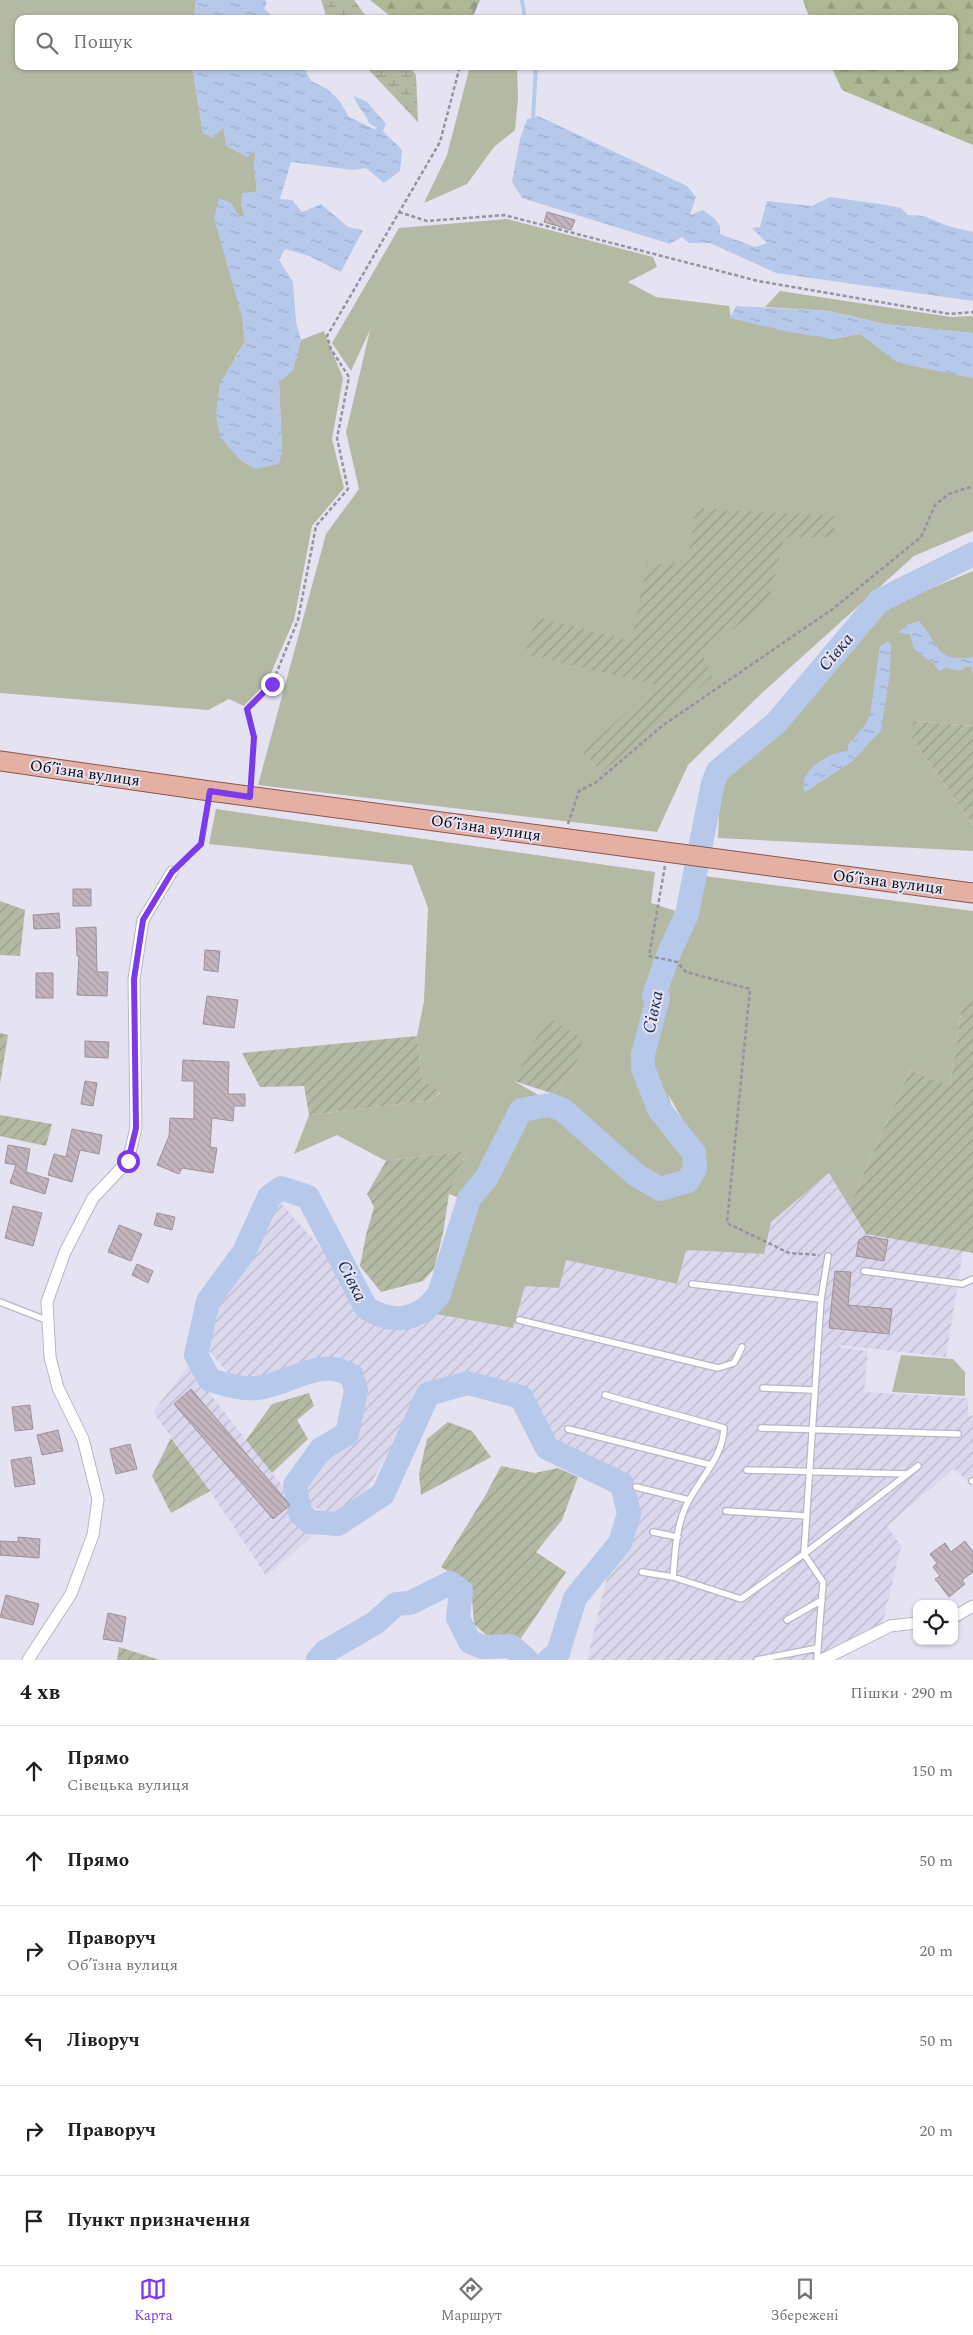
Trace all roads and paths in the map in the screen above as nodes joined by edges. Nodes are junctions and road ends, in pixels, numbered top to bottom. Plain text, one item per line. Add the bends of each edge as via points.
1 (476, 0) edge
2 (473, 15) edge
3 (459, 70) edge
4 (399, 212) junction
5 (973, 312) edge
6 (973, 486) edge
7 (0, 760) edge
8 (210, 791) junction
9 (250, 797) junction
10 (563, 839) junction
11 (668, 854) junction
12 (172, 872) joint
13 (973, 893) edge
14 (828, 1256) joint
15 (864, 1271) dead end
16 (973, 1279) edge
17 (692, 1284) dead end
18 (821, 1299) junction
19 (0, 1302) edge
20 (46, 1320) junction
21 (519, 1320) dead end
22 (742, 1347) dead end
23 (762, 1388) dead end
24 (814, 1390) junction
25 (605, 1395) dead end
26 (761, 1428) dead end
27 (568, 1429) dead end
28 (812, 1429) junction
29 (958, 1434) dead end
30 (711, 1465) junction
31 (918, 1466) dead end
32 (747, 1470) dead end
33 (809, 1470) junction
34 (908, 1474) junction
35 (636, 1487) dead end
36 (689, 1500) junction
37 (726, 1511) dead end
38 (806, 1516) junction
39 (653, 1532) dead end
40 (678, 1537) junction
41 (804, 1554) junction
42 (642, 1572) dead end
43 (673, 1577) junction
44 (822, 1600) junction
45 (973, 1606) edge
46 (958, 1615) edge
47 (787, 1620) dead end
48 (913, 1623) edge
49 (818, 1648) junction
50 (28, 1660) edge
51 (757, 1660) edge
52 (817, 1660) edge
53 (822, 1660) edge

1 - 2 path
3 - 4 path via 440,142
4 - 5 path via 427,221 504,215 758,281 950,314
4 - 9 path via 327,336 331,349 349,376 337,438 348,489 316,526 298,620 272,684 247,709 254,737
6 - 10 path via 949,494 935,505 921,537 834,608 662,726 595,783 579,791
7 - 8 main road, Обʼїзна вулиця
8 - 9 main road, Обʼїзна вулиця
8 - 12 path via 201,844
9 - 10 main road, Обʼїзна вулиця
10 - 11 main road, Обʼїзна вулиця
11 - 13 main road, Обʼїзна вулиця
11 - 14 path via 649,956 677,962 686,972 750,988 727,1223 789,1253
12 - 20 street via 143,920 134,979 136,1128 128,1161 93,1198 65,1252 47,1302
14 - 18 lane
15 - 16 lane via 962,1284
17 - 18 lane
18 - 24 lane
19 - 20 lane
20 - 50 street via 58,1388 84,1439 98,1499 93,1535 71,1594
21 - 22 lane via 718,1368 734,1363
23 - 24 lane
24 - 28 lane
25 - 30 lane via 724,1428 722,1444
26 - 28 lane
27 - 30 lane
28 - 29 lane
28 - 33 lane
30 - 36 lane
31 - 34 lane
32 - 33 lane
33 - 34 lane
33 - 38 lane
34 - 41 lane
35 - 36 lane
36 - 40 lane
37 - 38 lane
38 - 41 lane
39 - 40 lane
40 - 43 lane
41 - 43 lane via 741,1599
41 - 44 lane via 824,1582
42 - 43 lane
44 - 47 lane
44 - 49 lane
45 - 46 street
48 - 53 street via 890,1626
49 - 51 lane
49 - 52 lane

